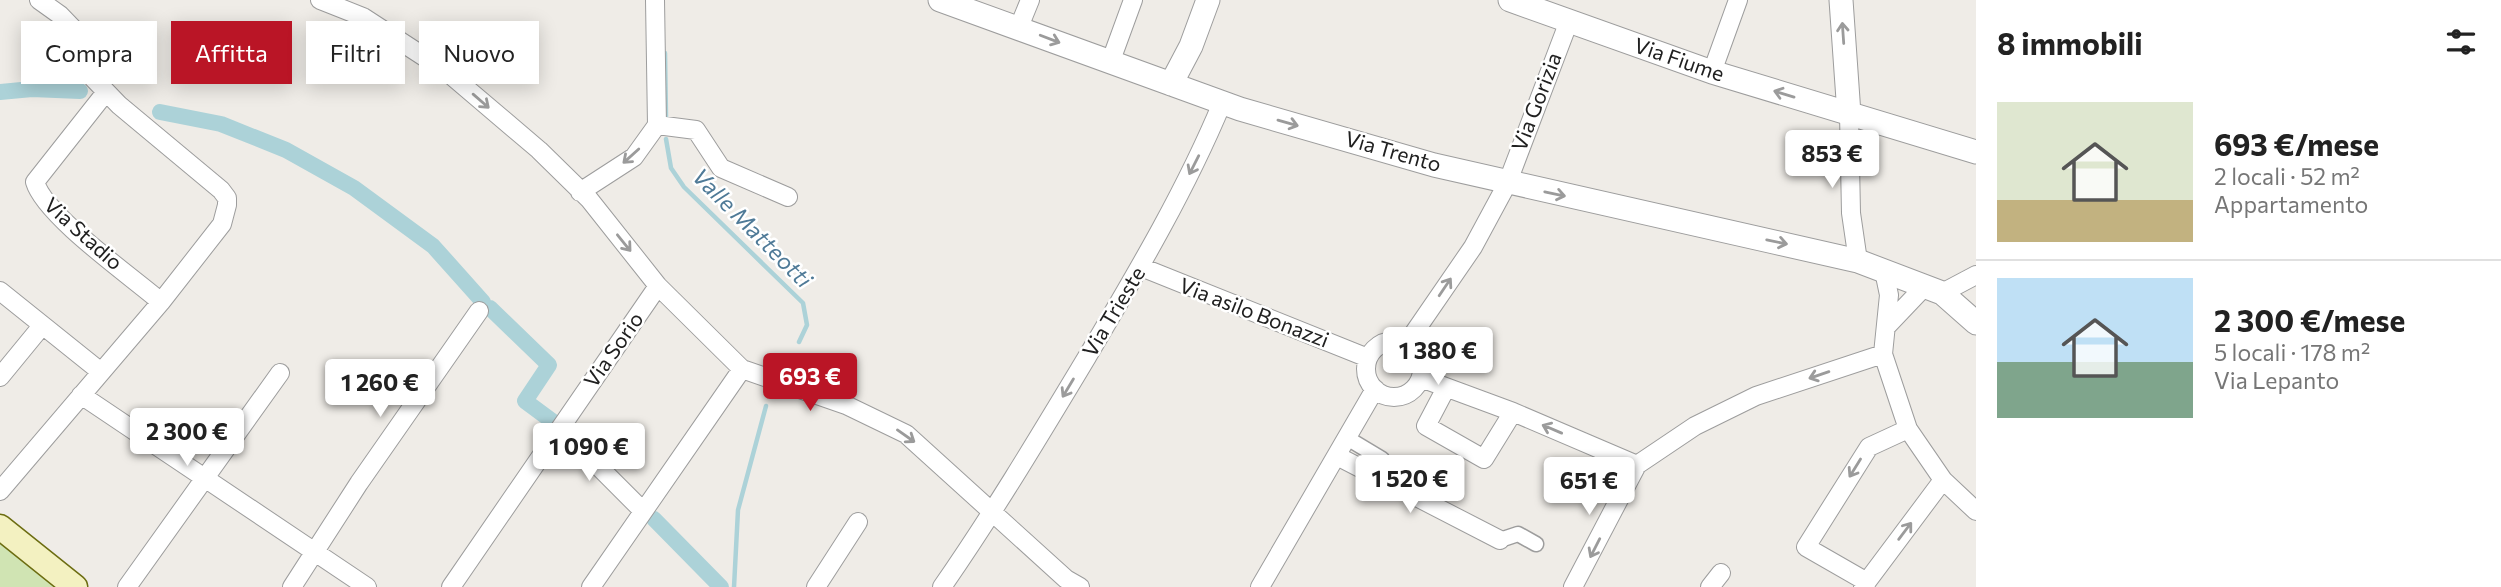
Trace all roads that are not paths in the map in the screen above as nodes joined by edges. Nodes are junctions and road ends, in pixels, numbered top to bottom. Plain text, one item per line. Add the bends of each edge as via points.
1 (39, 0) edge
2 (320, 0) edge
3 (656, 0) edge
4 (940, 0) edge
5 (1030, 0) edge
6 (1133, 0) edge
7 (1208, 0) edge
8 (1510, 0) edge
9 (1738, 0) edge
10 (1841, 0) edge
11 (1569, 21) junction
12 (1019, 27) junction
13 (1110, 63) junction
14 (1712, 72) junction
15 (1171, 84) junction
16 (106, 92) junction
17 (1222, 103) junction
18 (1849, 114) junction
19 (657, 125) junction
20 (1976, 152) edge
21 (1507, 184) junction
22 (580, 192) junction
23 (788, 197) dead end
24 (1858, 261) junction
25 (1141, 267) junction
26 (1884, 271) junction
27 (1970, 277) edge
28 (658, 286) junction
29 (1934, 290) junction
30 (0, 291) edge
31 (161, 302) junction
32 (479, 311) dead end
33 (1976, 323) edge
34 (41, 327) junction
35 (1886, 327) junction
36 (1407, 343) junction
37 (1883, 354) junction
38 (1368, 358) junction
39 (742, 369) junction
40 (101, 372) junction
41 (280, 373) dead end
42 (0, 377) edge
43 (1421, 378) junction
44 (1446, 388) junction
45 (1375, 389) junction
46 (81, 395) junction
47 (1513, 412) junction
48 (1908, 429) junction
49 (558, 431) junction
50 (1347, 438) junction
51 (1337, 456) junction
52 (1382, 459) dead end
53 (1637, 465) junction
54 (206, 476) junction
55 (1943, 480) junction
56 (3, 483) edge
57 (643, 511) junction
58 (1976, 511) edge
59 (993, 514) junction
60 (858, 522) dead end
61 (0, 527) edge
62 (1500, 540) joint
63 (1536, 544) dead end
64 (316, 551) junction
65 (1865, 584) edge
66 (75, 587) edge
67 (127, 587) edge
68 (292, 587) edge
69 (367, 587) edge
70 (452, 587) edge
71 (591, 587) edge
72 (816, 587) edge
73 (942, 587) edge
74 (1080, 587) edge
75 (1261, 587) edge
76 (1573, 587) edge

1 - 16 street via 89,44 93,78
2 -> 22 street via 363,17 446,71 539,150
3 - 19 street
4 - 12 street, Via Trento
5 - 12 street
6 - 13 street
7 - 15 street
8 - 11 street, Via Fiume
9 - 14 street
18 -> 10 street
11 - 14 street, Via Fiume
11 - 21 street, Via Gorizia
12 -> 13 street, Via Trento
13 - 15 street, Via Trento
18 -> 14 street, Via Fiume
15 - 17 street, Via Trento
16 - 31 street via 227,198 222,224
16 - 31 street, Via Stadio via 35,182 38,194
17 -> 21 street, Via Trento
17 -> 25 street, Via Trieste
18 - 20 street, Via Fiume
18 - 24 street via 1851,213
19 -> 22 street via 634,157
19 - 23 street via 696,130 722,168
21 -> 24 street, Via Trento
36 -> 21 street, Via Gorizia via 1473,247
22 -> 28 street
24 - 26 street, Via Trento
25 - 38 street, Via asilo Bonazzi
25 -> 59 street, Via Trieste
26 - 29 street, Via Trento
26 - 35 street via 1889,295
27 - 29 street
28 - 39 street
28 - 49 street, Via Sorio
29 - 33 street
29 - 35 street
30 - 34 street
31 - 40 street
32 - 64 street
34 - 40 street
34 - 42 street
35 - 37 street
36 - 38 street via 1385,342
36 - 43 street via 1422,366
37 - 48 street
37 -> 53 street via 1756,397 1695,426
38 - 45 street via 1368,374
39 - 57 street
39 -> 59 street via 846,405 906,434
40 - 46 street
41 - 54 street
43 - 44 street
43 - 45 street via 1400,396
44 - 47 street
44 - 47 street via 1426,426 1484,459
45 - 50 street
46 - 54 street
46 - 56 street
53 -> 47 street
48 - 55 street
48 -> 65 street via 1869,447 1806,547
49 - 57 street
49 - 70 street, Via Sorio
50 - 51 street
50 - 52 street
51 - 62 street
51 - 75 street
53 -> 76 street
54 - 64 street
54 - 67 street
55 - 58 street
65 -> 55 street
57 - 71 street
59 - 73 street, Via Trieste
59 - 74 street
60 - 72 street
61 - 66 main road
62 - 63 street via 1518,534
64 - 68 street
64 - 69 street

